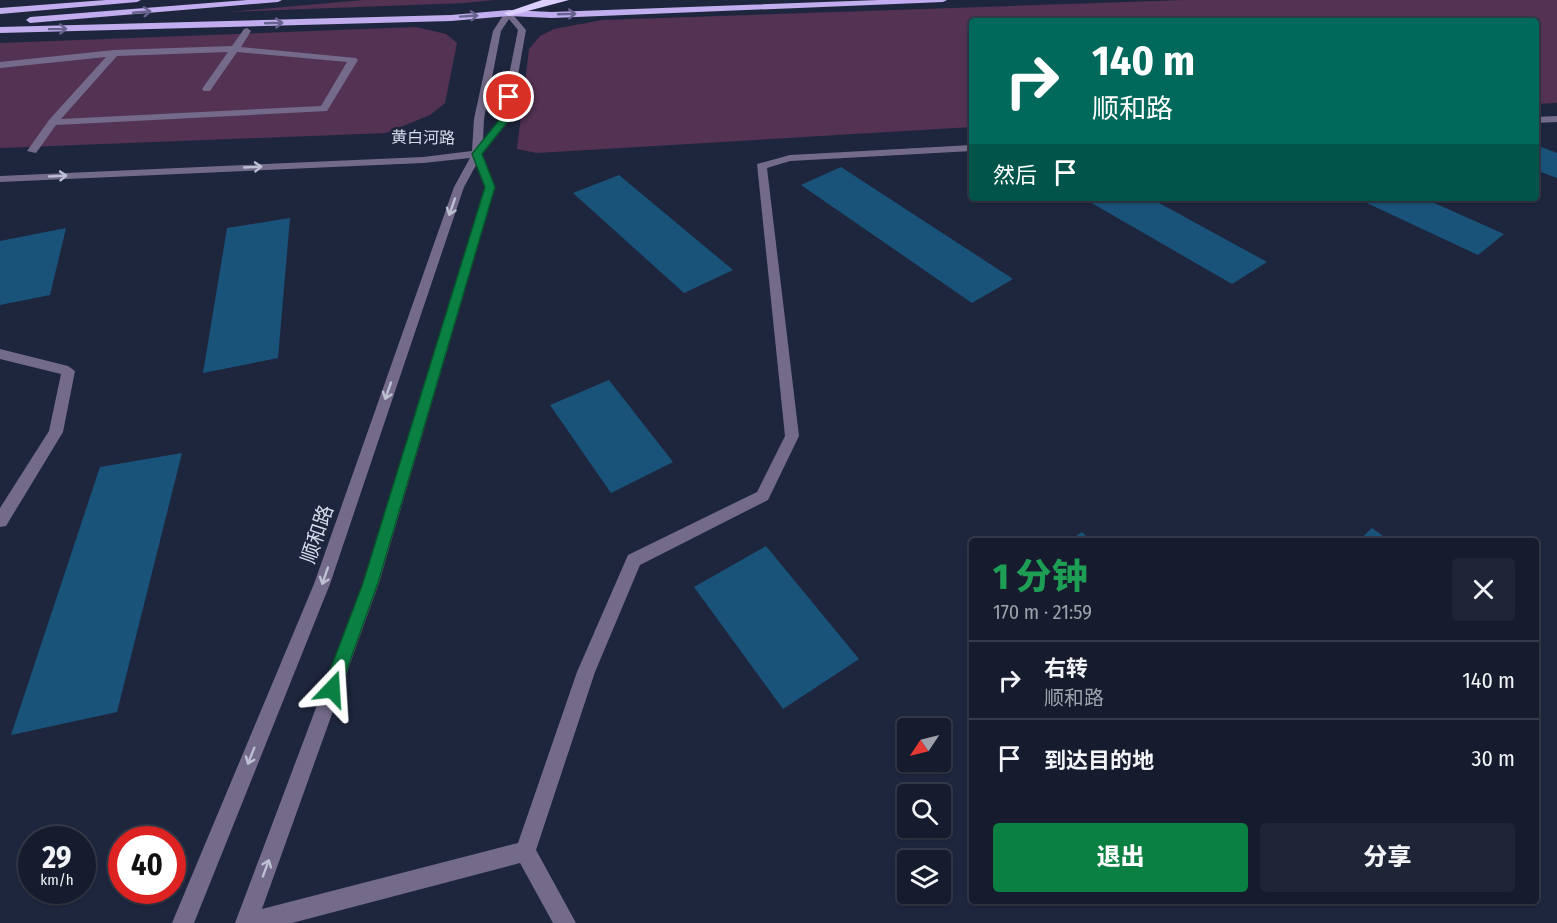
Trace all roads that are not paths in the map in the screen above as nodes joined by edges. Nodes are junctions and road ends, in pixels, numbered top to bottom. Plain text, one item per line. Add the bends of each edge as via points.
1 (137, 0) edge
2 (278, 0) edge
3 (518, 0) edge
4 (564, 0) edge
5 (943, 0) edge
6 (0, 11) edge
7 (508, 13) junction
8 (0, 22) edge
9 (0, 30) edge
10 (247, 31) dead end
11 (235, 50) junction
12 (114, 53) junction
13 (0, 65) edge
14 (207, 89) dead end
15 (1557, 119) edge
16 (1539, 120) edge
17 (53, 122) junction
18 (969, 148) edge
19 (32, 151) dead end
20 (477, 154) junction
21 (0, 169) edge
22 (0, 179) edge
23 (0, 354) edge
24 (0, 521) edge
25 (525, 851) junction
26 (183, 923) edge
27 (246, 923) edge
28 (251, 923) edge
29 (565, 923) edge

1 - 6 main road
8 -> 2 main road
3 - 7 main road
4 - 7 highway
7 -> 5 main road via 552,15
9 -> 7 main road
7 - 20 street, 顺和路 via 497,31 479,119
7 - 20 street, 顺和路 via 522,30 505,120
10 - 11 street
11 - 12 street
11 - 14 street
11 - 17 street via 353,60 324,109
12 - 13 street
12 - 17 street
15 - 16 street
17 - 19 street
18 - 25 street via 790,158 761,166 792,436 763,496 634,560 586,672
20 - 21 street, 黄白河路 via 425,150
22 -> 20 street, 黄白河路 via 423,160
20 -> 26 street, 顺和路 via 459,187 322,584
27 -> 20 street, 顺和路 via 370,583 490,187
23 - 24 street via 68,370 56,432
25 - 28 street
25 - 29 street

